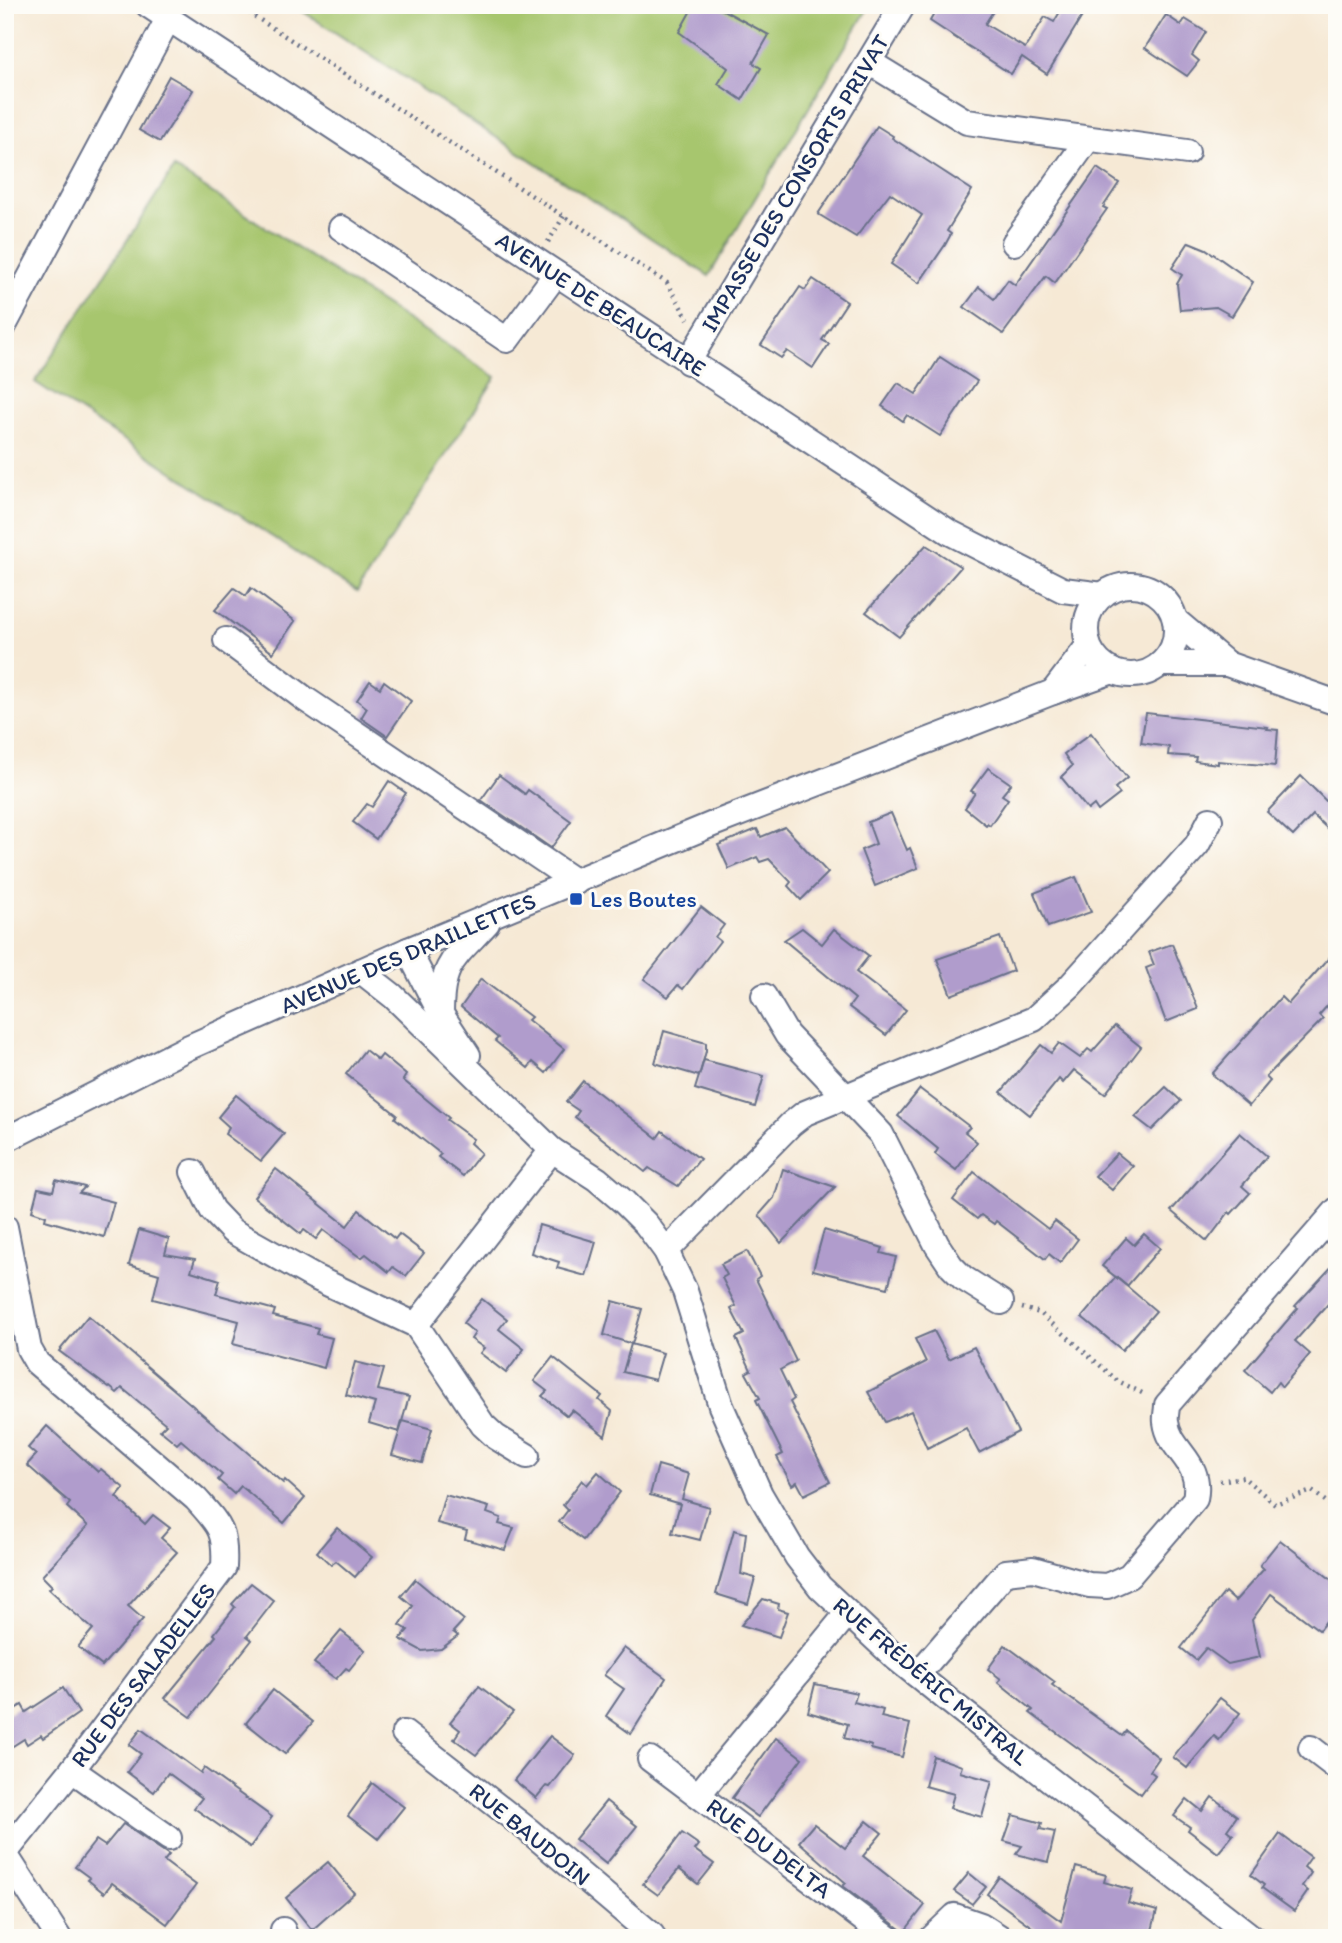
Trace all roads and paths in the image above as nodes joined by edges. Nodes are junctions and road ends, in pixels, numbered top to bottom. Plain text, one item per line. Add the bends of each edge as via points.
1 (237, 5) edge
2 (903, 5) edge
3 (158, 12) edge
4 (869, 62) junction
5 (1088, 139) junction
6 (1187, 152) dead end
7 (341, 228) dead end
8 (1014, 243) dead end
9 (555, 274) junction
10 (5, 324) edge
11 (694, 351) junction
12 (1063, 590) junction
13 (1103, 595) junction
14 (1175, 620) junction
15 (1087, 637) junction
16 (226, 640) dead end
17 (1161, 664) junction
18 (1227, 664) junction
19 (1113, 671) junction
20 (1053, 692) junction
21 (1337, 704) edge
22 (1210, 820) dead end
23 (576, 882) junction
24 (493, 917) junction
25 (408, 950) junction
26 (361, 971) junction
27 (764, 996) dead end
28 (441, 1014) junction
29 (496, 1096) junction
30 (847, 1097) junction
31 (5, 1140) edge
32 (552, 1150) junction
33 (193, 1172) dead end
34 (1337, 1210) edge
35 (5, 1227) edge
36 (666, 1251) junction
37 (1001, 1302) joint
38 (416, 1325) junction
39 (1167, 1405) junction
40 (527, 1456) dead end
41 (1198, 1484) junction
42 (1337, 1510) edge
43 (847, 1614) junction
44 (917, 1675) junction
45 (404, 1733) dead end
46 (1311, 1748) dead end
47 (650, 1759) dead end
48 (1337, 1768) edge
49 (72, 1769) junction
50 (698, 1796) junction
51 (169, 1838) dead end
52 (5, 1854) edge
53 (59, 1938) edge
54 (652, 1938) edge
55 (888, 1938) edge
56 (932, 1938) edge
57 (1001, 1938) edge
58 (1253, 1938) edge

1 - 11 path via 667,283
2 - 4 street, IMPASSE DES CONSORTS PRIVAT
3 - 9 street, AVENUE DE BEAUCAIRE
3 - 10 street
4 - 5 street via 967,122
4 - 11 street, IMPASSE DES CONSORTS PRIVAT
5 - 6 street
5 - 8 street
7 - 9 street via 507,340
9 - 11 street, AVENUE DE BEAUCAIRE
11 - 12 street, AVENUE DE BEAUCAIRE via 949,532
12 - 13 street, AVENUE DE BEAUCAIRE
12 - 15 street
13 - 14 street via 1131,585 1146,588 1164,601
13 - 15 street via 1088,616
14 - 17 street via 1174,644
14 - 18 street
15 - 19 street via 1102,665
15 - 20 street
16 - 23 street via 304,699
17 - 18 street
17 - 19 street via 1138,675
18 - 21 street
19 - 20 street, AVENUE DES DRAILLETTES
20 - 23 street, AVENUE DES DRAILLETTES
22 - 30 street via 1197,845 1070,986 1034,1019
23 - 24 street, AVENUE DES DRAILLETTES
24 - 25 street, AVENUE DES DRAILLETTES
24 - 28 street via 449,964 441,988
25 - 26 street, AVENUE DES DRAILLETTES
25 - 28 street, RUE FRÉDÉRIC MISTRAL
26 - 29 street, RUE FRÉDÉRIC MISTRAL
26 - 31 street, AVENUE DES DRAILLETTES via 187,1048
27 - 30 street via 787,1035
28 - 29 street, RUE FRÉDÉRIC MISTRAL
29 - 32 street, RUE FRÉDÉRIC MISTRAL
30 - 36 street via 805,1113 791,1124
30 - 37 street via 881,1134 951,1266
32 - 36 street, RUE FRÉDÉRIC MISTRAL via 624,1202
32 - 38 street
33 - 38 street via 212,1210 232,1231 314,1277
34 - 39 street
35 - 49 street, RUE DES SALADELLES via 29,1349 37,1363 197,1499 216,1521 225,1542 224,1567
36 - 43 street, RUE FRÉDÉRIC MISTRAL via 685,1291 721,1405 760,1494 797,1557
37 - 39 path via 1040,1313 1118,1381
38 - 40 street via 483,1425
39 - 41 street via 1166,1424
41 - 42 path via 1243,1478 1275,1504 1312,1491
41 - 44 street via 1195,1499 1129,1576 1108,1586 1033,1569 1006,1572
43 - 44 street, RUE FRÉDÉRIC MISTRAL
43 - 50 street
44 - 58 street, RUE FRÉDÉRIC MISTRAL
45 - 54 street, RUE BAUDOIN via 528,1830
46 - 48 street
47 - 50 street, RUE DU DELTA
49 - 51 street
49 - 52 street, RUE DES SALADELLES
50 - 55 street, RUE DU DELTA
52 - 53 street
56 - 57 street via 955,1916

